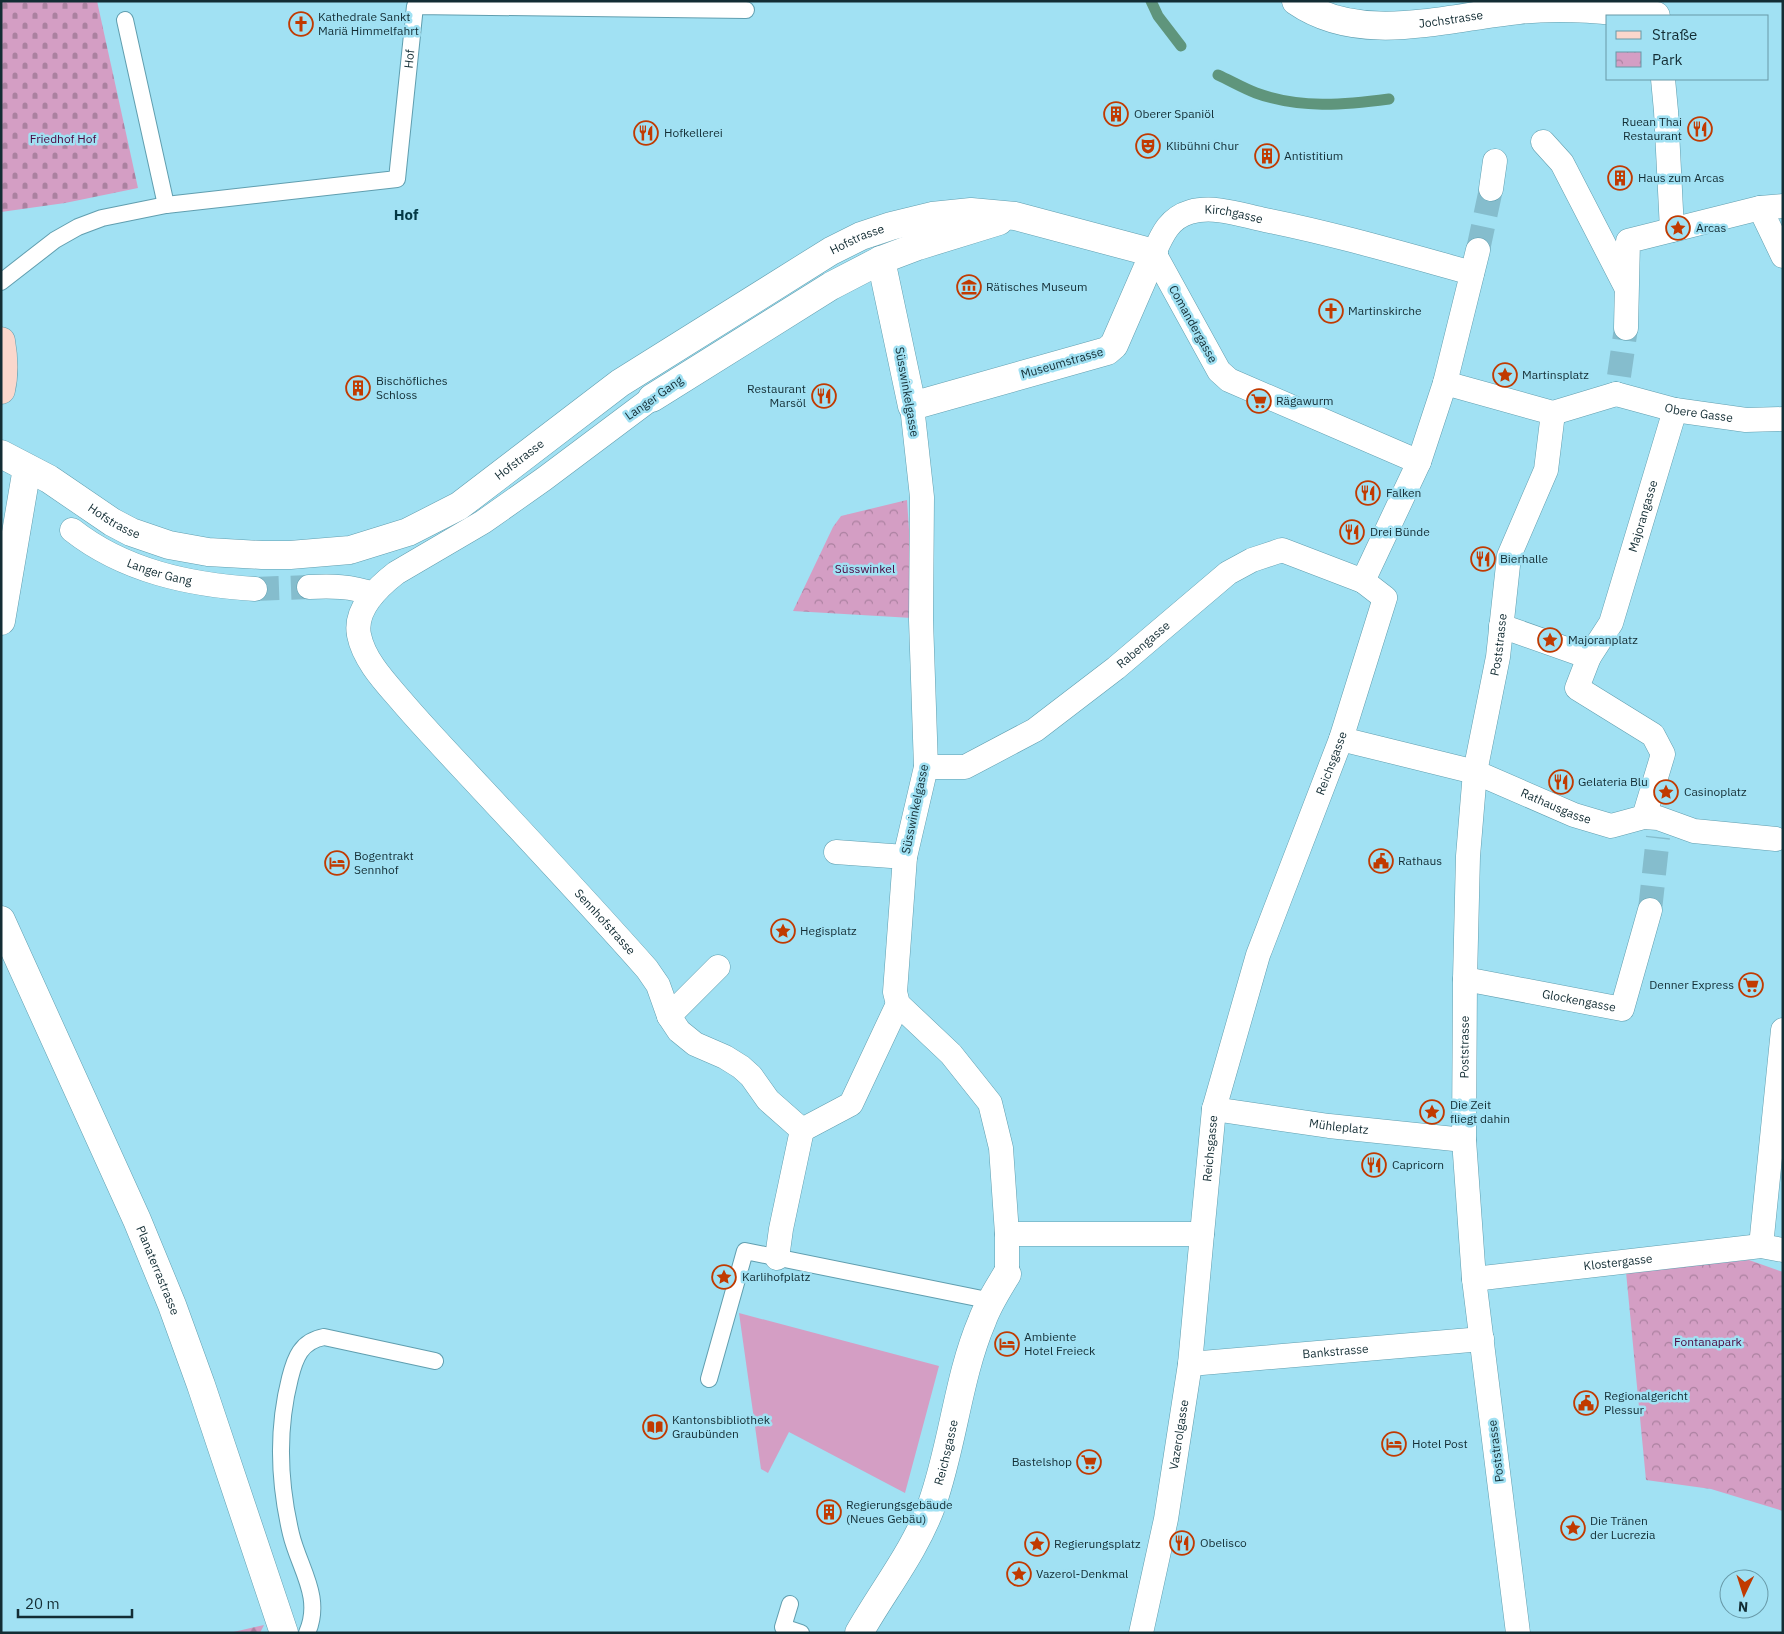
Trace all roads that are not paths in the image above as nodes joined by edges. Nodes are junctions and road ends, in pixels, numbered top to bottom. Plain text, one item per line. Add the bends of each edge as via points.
1 (1296, 1) edge
2 (1658, 1) edge
3 (746, 10) dead end
4 (1648, 15) edge
5 (1656, 15) edge
6 (125, 20) dead end
7 (1663, 80) edge
8 (1543, 142) dead end
9 (1495, 161) dead end
10 (1491, 189) tunnel mouth
11 (166, 205) junction
12 (1771, 207) edge
13 (1015, 216) junction
14 (1672, 230) junction
15 (1154, 253) junction
16 (1783, 256) edge
17 (880, 260) junction
18 (1, 282) edge
19 (1627, 289) junction
20 (1626, 328) tunnel mouth
21 (1, 341) edge
22 (1445, 383) junction
23 (1, 390) edge
24 (652, 398) joint
25 (912, 406) junction
26 (1675, 410) junction
27 (1553, 413) junction
28 (1783, 419) edge
29 (1, 454) edge
30 (1419, 462) junction
31 (27, 468) junction
32 (72, 530) dead end
33 (1363, 581) junction
34 (309, 587) tunnel mouth
35 (255, 589) tunnel mouth
36 (372, 594) junction
37 (1, 621) edge
38 (1501, 626) junction
39 (1589, 657) junction
40 (1341, 739) junction
41 (926, 766) junction
42 (1475, 772) junction
43 (1653, 824) junction
44 (1776, 839) dead end
45 (836, 852) dead end
46 (905, 857) junction
47 (1650, 910) tunnel mouth
48 (1, 920) edge
49 (718, 967) dead end
50 (1465, 979) junction
51 (898, 1004) junction
52 (669, 1016) junction
53 (1783, 1030) edge
54 (1214, 1109) junction
55 (802, 1130) junction
56 (1464, 1140) junction
57 (1007, 1234) junction
58 (1202, 1234) junction
59 (1772, 1248) edge
60 (777, 1258) junction
61 (1007, 1274) joint
62 (1474, 1279) junction
63 (992, 1301) junction
64 (1482, 1339) junction
65 (435, 1361) dead end
66 (1190, 1364) junction
67 (710, 1379) dead end
68 (790, 1604) dead end
69 (284, 1633) edge
70 (308, 1633) edge
71 (801, 1633) edge
72 (860, 1633) edge
73 (1140, 1633) edge
74 (1518, 1633) edge

1 - 4 street, Jochstrasse via 1328,17 1381,26 1543,8 1602,9
2 - 5 street, Jochstrasse
3 - 11 lane, Hof via 415,6 397,179
6 - 11 lane
7 - 14 street
8 - 19 street via 1562,163
9 - 10 street
11 - 18 lane via 78,226
12 - 14 street
12 - 16 street
13 - 15 street
13 - 17 street, Langer Gang
13 - 31 street, Hofstrasse via 971,212 932,216 861,236 831,251 620,383 458,506 408,532 350,550 254,555 169,545 112,522
14 - 19 street via 1628,241
15 - 22 street, Kirchgasse via 1166,228 1182,216 1202,209 1221,210 1475,262
15 - 25 street, Museumstrasse via 1116,341 1107,351
15 - 30 street, Comandergasse via 1219,371 1229,380
17 - 24 street, Langer Gang via 831,286
17 - 25 street, Süsswinkelgasse
19 - 20 street
21 - 23 main road via 4,360
22 - 27 street
22 - 30 street
24 - 36 street, Langer Gang via 508,505 396,573
25 - 41 street, Süsswinkelgasse via 922,497 921,620
26 - 27 street, Obere Gasse via 1618,385
26 - 28 street, Obere Gasse via 1746,420
26 - 39 street, Majorangasse via 1612,623
27 - 38 street, Poststrasse via 1546,470 1509,556
29 - 31 street, Hofstrasse
30 - 33 street
31 - 37 street
32 - 35 street, Langer Gang via 114,556 160,574 210,585
33 - 40 street, Reichsgasse via 1385,598
33 - 41 street, Rabengasse via 1282,550 1252,560 1228,573 1116,668 1035,730 965,767
34 - 36 street via 343,587
36 - 52 street, Sennhofstrasse via 360,617 358,629 374,666 421,724 647,969 658,985
38 - 39 street
38 - 42 street, Poststrasse
39 - 43 street via 1576,688 1653,735 1664,754
40 - 42 street, Rathausgasse
40 - 54 street, Reichsgasse via 1258,955
41 - 46 street, Süsswinkelgasse
42 - 43 street, Rathausgasse via 1574,815 1611,826
42 - 50 street, Poststrasse via 1468,856
43 - 44 street
45 - 46 street
46 - 51 street, Süsswinkelgasse via 895,992
47 - 50 street, Glockengasse via 1622,1009
48 - 69 street, Planaterrastrasse via 172,1305
49 - 52 street
50 - 56 street, Poststrasse
51 - 55 street via 852,1104
51 - 57 street via 951,1054 990,1103 1001,1148
52 - 55 street, Sennhofstrasse via 674,1026 689,1040 725,1057 752,1076 768,1100
53 - 59 street, Klostergasse
54 - 56 street, Mühleplatz via 1328,1126
54 - 58 street, Reichsgasse
55 - 60 street
56 - 62 street, Poststrasse
57 - 58 street
57 - 61 street, Reichsgasse
58 - 66 street, Vazerolgasse
59 - 62 street, Klostergasse
60 - 63 lane
60 - 67 lane via 745,1251
61 - 63 street, Reichsgasse
62 - 64 street, Poststrasse
63 - 72 street, Reichsgasse via 970,1357 931,1506 906,1558
64 - 66 street, Bankstrasse
64 - 74 street, Poststrasse
65 - 70 lane via 324,1337 308,1342 296,1359 285,1400 280,1458 291,1534 313,1599
66 - 73 street, Vazerolgasse via 1166,1519
68 - 71 lane via 783,1627

